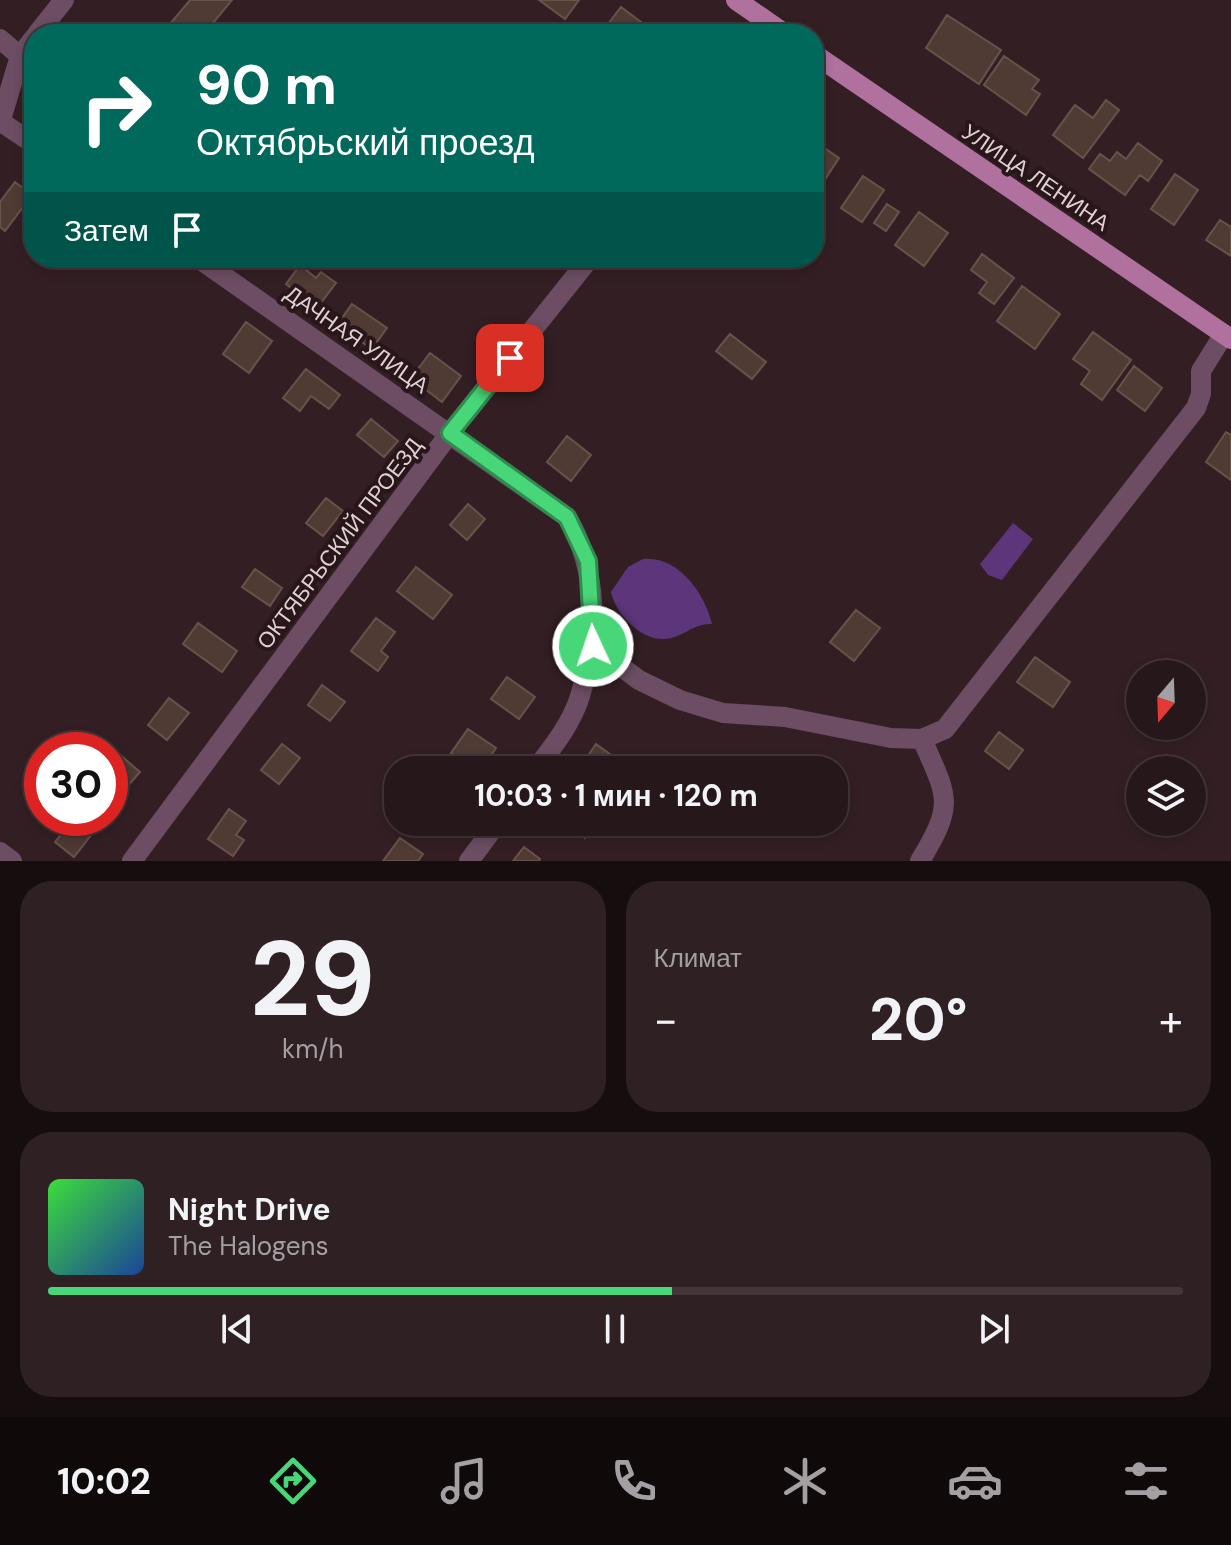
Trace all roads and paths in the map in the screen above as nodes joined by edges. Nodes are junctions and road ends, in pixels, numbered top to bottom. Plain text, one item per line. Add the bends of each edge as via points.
1 (64, 0) edge
2 (736, 0) edge
3 (45, 24) edge
4 (766, 24) edge
5 (0, 39) edge
6 (24, 51) edge
7 (20, 56) junction
8 (824, 61) edge
9 (1, 122) edge
10 (24, 137) edge
11 (212, 268) edge
12 (582, 268) edge
13 (1227, 337) edge
14 (450, 433) junction
15 (593, 646) junction
16 (922, 739) junction
17 (544, 756) edge
18 (488, 836) edge
19 (0, 852) edge
20 (138, 859) edge
21 (12, 861) edge
22 (469, 861) edge
23 (920, 861) edge

1 - 3 street
2 - 4 main road
5 - 7 street
6 - 7 street
7 - 9 street
8 - 13 main road, УЛИЦА ЛЕНИНА
9 - 10 street
11 - 14 street, ДАЧНАЯ УЛИЦА
12 - 14 street, ОКТЯБРЬСКИЙ ПРОЕЗД
13 - 16 street via 1201,371 1196,408 945,729
14 - 15 street, ДАЧНАЯ УЛИЦА via 567,517 588,561
14 - 20 street, ОКТЯБРЬСКИЙ ПРОЕЗД
15 - 16 street via 639,680 723,713 785,717
15 - 17 street, ДАЧНАЯ УЛИЦА via 580,699
16 - 23 street via 944,789 946,811
18 - 22 street
19 - 21 street

